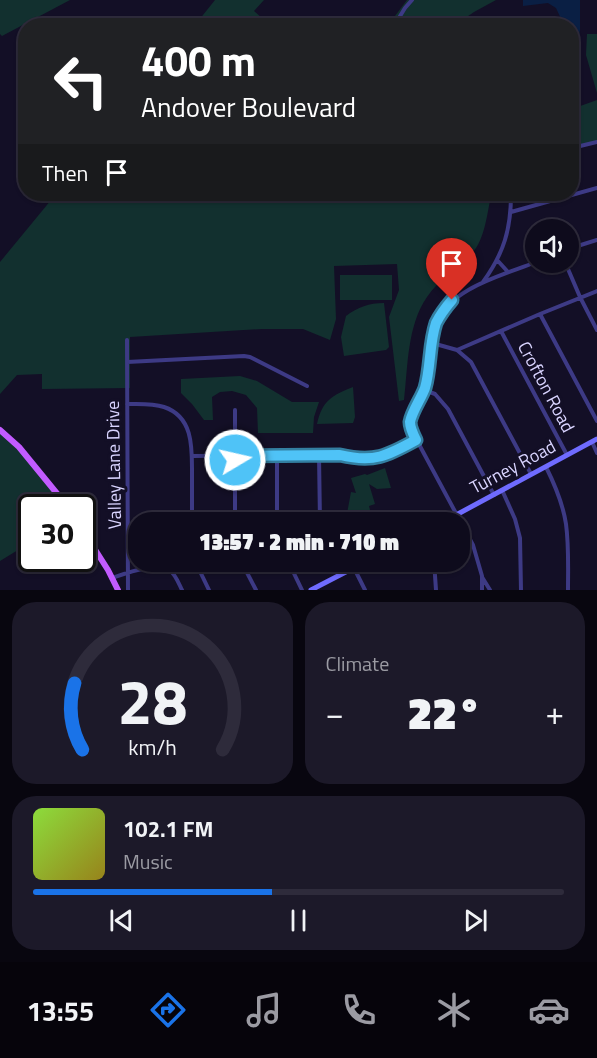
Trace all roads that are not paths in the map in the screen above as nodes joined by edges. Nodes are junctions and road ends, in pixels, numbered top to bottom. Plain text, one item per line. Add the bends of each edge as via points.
1 (412, 0) edge
2 (399, 18) edge
3 (597, 142) edge
4 (579, 146) edge
5 (597, 188) edge
6 (579, 193) edge
7 (512, 201) edge
8 (550, 201) edge
9 (511, 212) junction
10 (597, 240) edge
11 (579, 246) edge
12 (498, 261) junction
13 (525, 266) edge
14 (509, 273) junction
15 (570, 273) edge
16 (483, 283) junction
17 (597, 291) edge
18 (580, 297) junction
19 (540, 314) junction
20 (597, 330) edge
21 (501, 331) junction
22 (127, 340) dead end
23 (432, 343) junction
24 (457, 350) junction
25 (127, 362) junction
26 (308, 386) dead end
27 (424, 390) junction
28 (127, 404) junction
29 (235, 410) dead end
30 (597, 421) edge
31 (0, 430) edge
32 (416, 440) junction
33 (594, 441) edge
34 (597, 453) edge
35 (277, 455) junction
36 (319, 455) junction
37 (192, 456) junction
38 (235, 456) junction
39 (567, 456) junction
40 (546, 467) junction
41 (531, 474) junction
42 (502, 490) junction
43 (57, 494) edge
44 (494, 495) junction
45 (128, 512) edge
46 (192, 512) edge
47 (235, 512) edge
48 (277, 512) edge
49 (320, 512) edge
50 (456, 512) edge
51 (461, 512) edge
52 (470, 539) edge
53 (96, 552) edge
54 (129, 572) joint
55 (172, 572) edge
56 (200, 572) edge
57 (247, 572) edge
58 (293, 572) edge
59 (345, 572) edge
60 (356, 572) edge
61 (435, 572) edge
62 (340, 574) joint
63 (482, 576) junction
64 (112, 578) junction
65 (118, 590) edge
66 (128, 590) edge
67 (182, 590) edge
68 (209, 590) edge
69 (256, 590) edge
70 (302, 590) edge
71 (311, 590) edge
72 (365, 590) edge
73 (436, 590) edge
74 (482, 590) edge
75 (490, 590) edge
76 (521, 590) edge
77 (568, 590) edge

1 - 2 street
3 - 4 street
5 - 6 street
7 - 9 street
8 - 9 street
9 - 12 street
10 - 11 street
12 - 14 street
12 - 16 street
13 - 14 street
14 - 16 street
15 - 18 street
16 - 23 street via 452,300 436,323
17 - 18 street
18 - 19 street
18 - 20 street
19 - 21 street
19 - 30 street
21 - 24 street
21 - 39 street, Crofton Road
22 - 25 street, Valley Lane Drive
23 - 24 street
23 - 27 street
24 - 41 street via 471,362
25 - 26 street via 244,356
25 - 28 street, Valley Lane Drive
27 - 32 street via 410,423
27 - 44 street via 435,394 448,409
28 - 37 street via 162,406 178,415 189,431
28 - 45 street, Valley Lane Drive
29 - 38 street
31 - 43 main road
32 - 36 street via 380,457
32 - 50 street
33 - 34 street
33 - 39 main road, Turney Road
35 - 36 street
35 - 38 street
35 - 48 street
36 - 49 street
37 - 38 street
37 - 46 street
38 - 47 street
39 - 40 main road, Turney Road
40 - 41 main road, Turney Road
40 - 77 street via 565,518
41 - 42 main road, Turney Road
42 - 44 main road, Turney Road
42 - 76 street via 520,538
44 - 51 main road, Turney Road
52 - 63 street
53 - 64 main road
54 - 64 street
54 - 66 street, Valley Lane Drive
55 - 67 street
56 - 68 street
57 - 69 street
58 - 70 street
59 - 62 main road
60 - 72 street
61 - 73 street
62 - 71 main road
63 - 74 street
63 - 75 street
64 - 65 main road

